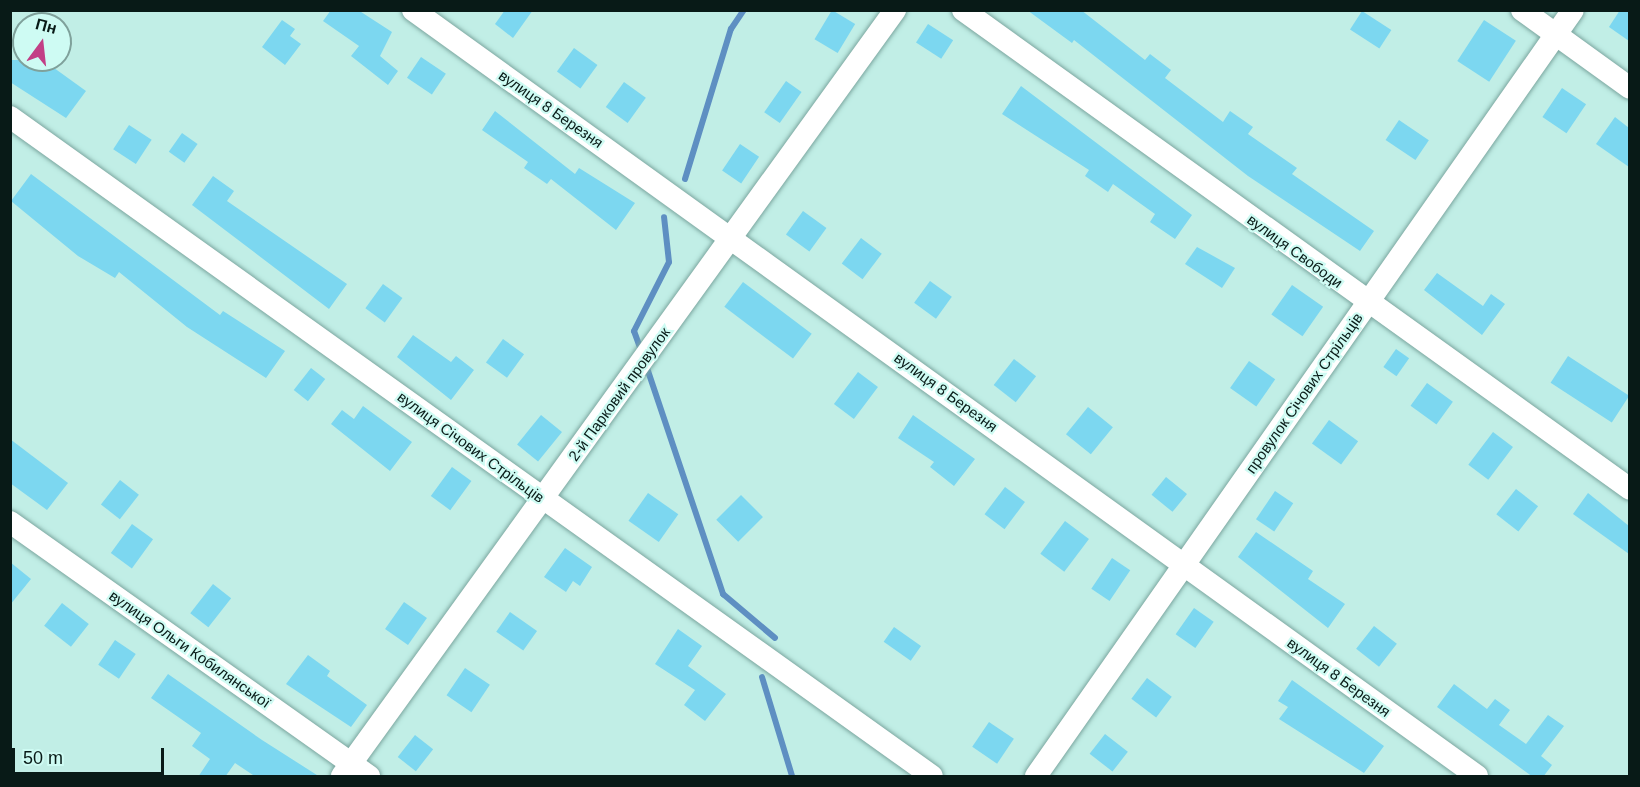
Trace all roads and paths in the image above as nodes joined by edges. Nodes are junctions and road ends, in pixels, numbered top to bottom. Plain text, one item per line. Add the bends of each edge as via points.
1 (412, 10) edge
2 (895, 10) edge
3 (963, 10) edge
4 (1522, 10) edge
5 (1573, 10) edge
6 (1556, 35) junction
7 (1629, 88) edge
8 (10, 117) edge
9 (732, 237) junction
10 (1366, 303) junction
11 (1629, 489) edge
12 (544, 499) junction
13 (10, 522) edge
14 (1185, 566) junction
15 (354, 772) edge
16 (932, 777) edge
17 (1036, 777) edge
18 (1477, 777) edge

1 - 9 street, вулиця 8 Березня
2 - 9 street, 2-й Парковий провулок
3 - 10 street, вулиця Свободи
4 - 6 street
5 - 6 street, провулок Січових Стрільців
6 - 7 street
6 - 10 street, провулок Січових Стрільців
8 - 12 street, вулиця Січових Стрільців
9 - 12 street, 2-й Парковий провулок
9 - 14 street, вулиця 8 Березня
10 - 11 street, вулиця Свободи
10 - 14 street, провулок Січових Стрільців
12 - 15 street, 2-й Парковий провулок
12 - 16 street, вулиця Січових Стрільців
13 - 15 street, вулиця Ольги Кобилянської
14 - 17 street, провулок Січових Стрільців
14 - 18 street, вулиця 8 Березня

